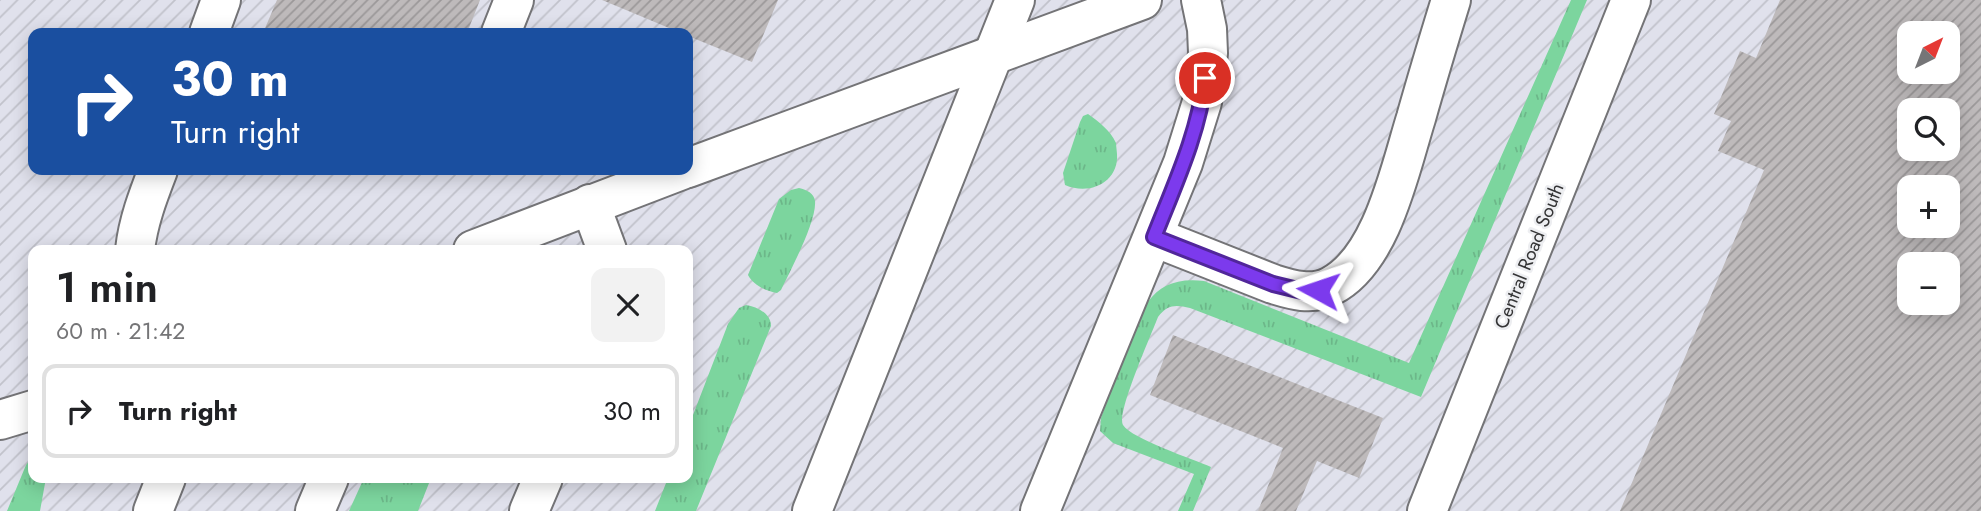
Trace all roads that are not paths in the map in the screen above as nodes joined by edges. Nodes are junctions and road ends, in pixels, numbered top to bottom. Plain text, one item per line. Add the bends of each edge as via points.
1 (221, 0) edge
2 (514, 0) edge
3 (1015, 0) edge
4 (1142, 0) edge
5 (1201, 0) edge
6 (1451, 0) edge
7 (1631, 0) edge
8 (211, 28) edge
9 (503, 28) edge
10 (993, 55) junction
11 (693, 166) edge
12 (156, 175) edge
13 (668, 175) edge
14 (590, 204) junction
15 (1154, 237) junction
16 (135, 245) edge
17 (487, 245) edge
18 (605, 245) edge
19 (28, 412) edge
20 (0, 420) edge
21 (164, 483) edge
22 (327, 483) edge
23 (541, 483) edge
24 (153, 511) edge
25 (314, 511) edge
26 (529, 511) edge
27 (813, 511) edge
28 (1040, 511) edge
29 (1427, 511) edge

1 - 8 lane
2 - 9 lane
3 - 10 lane
4 - 10 lane
5 - 15 lane via 1208,53 1202,102
6 - 15 lane via 1387,212 1369,247 1348,273 1318,290 1292,290
7 - 29 lane, Central Road South
10 - 11 lane
10 - 27 lane
12 - 16 lane
13 - 14 lane
14 - 17 lane
14 - 18 lane
15 - 28 lane
19 - 20 lane
21 - 24 lane
22 - 25 lane
23 - 26 lane

